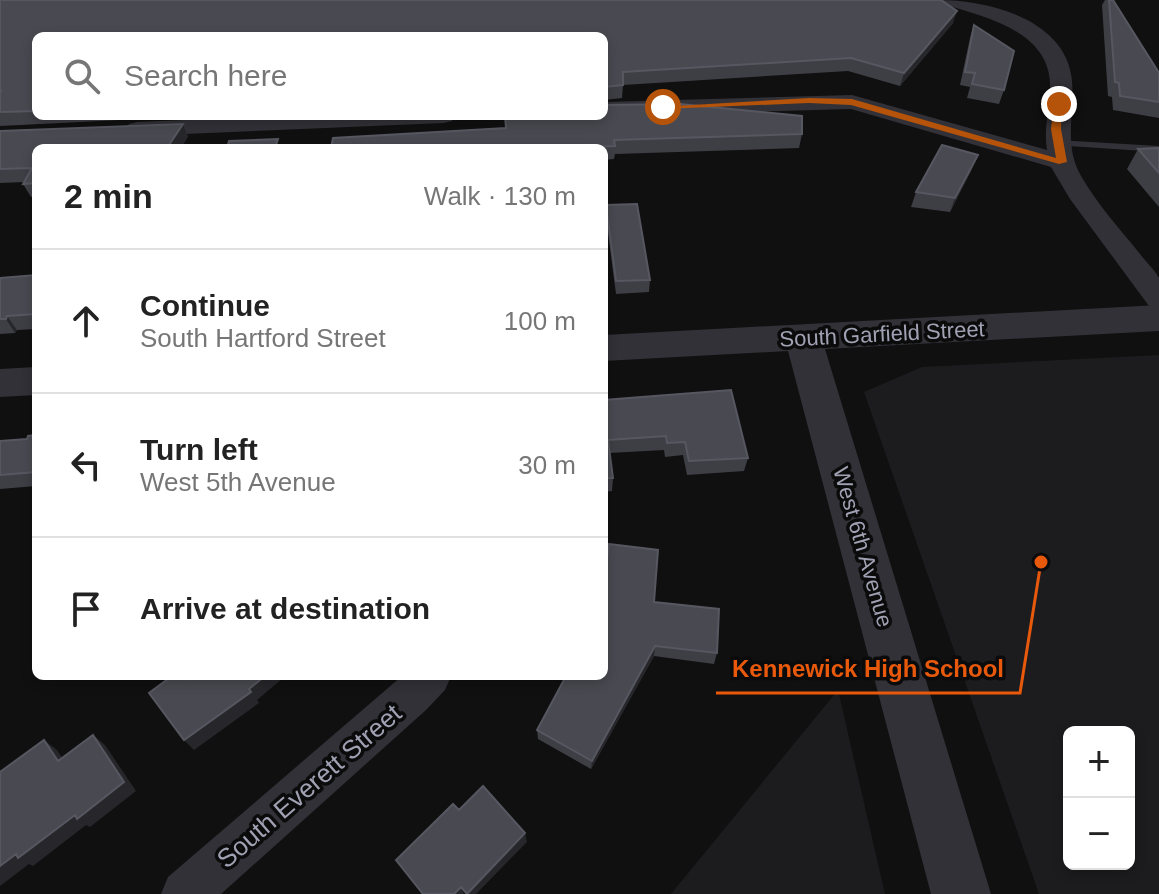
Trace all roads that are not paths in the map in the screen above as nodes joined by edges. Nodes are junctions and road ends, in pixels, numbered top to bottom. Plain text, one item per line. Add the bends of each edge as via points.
1 (949, 0) edge
2 (608, 109) edge
3 (349, 120) edge
4 (111, 130) edge
5 (1159, 149) edge
6 (1060, 153) junction
7 (1159, 299) edge
8 (1159, 318) edge
9 (803, 338) junction
10 (608, 348) edge
11 (32, 381) edge
12 (0, 383) edge
13 (426, 680) edge
14 (185, 894) edge
15 (961, 894) edge

1 - 6 street via 1014,22 1055,57 1061,80
2 - 6 street via 852,102
3 - 4 street
5 - 6 lane
6 - 7 street via 1078,191
8 - 9 street, South Garfield Street
9 - 10 street, South Garfield Street
9 - 15 street, West 6th Avenue
11 - 12 street
13 - 14 street, South Everett Street

